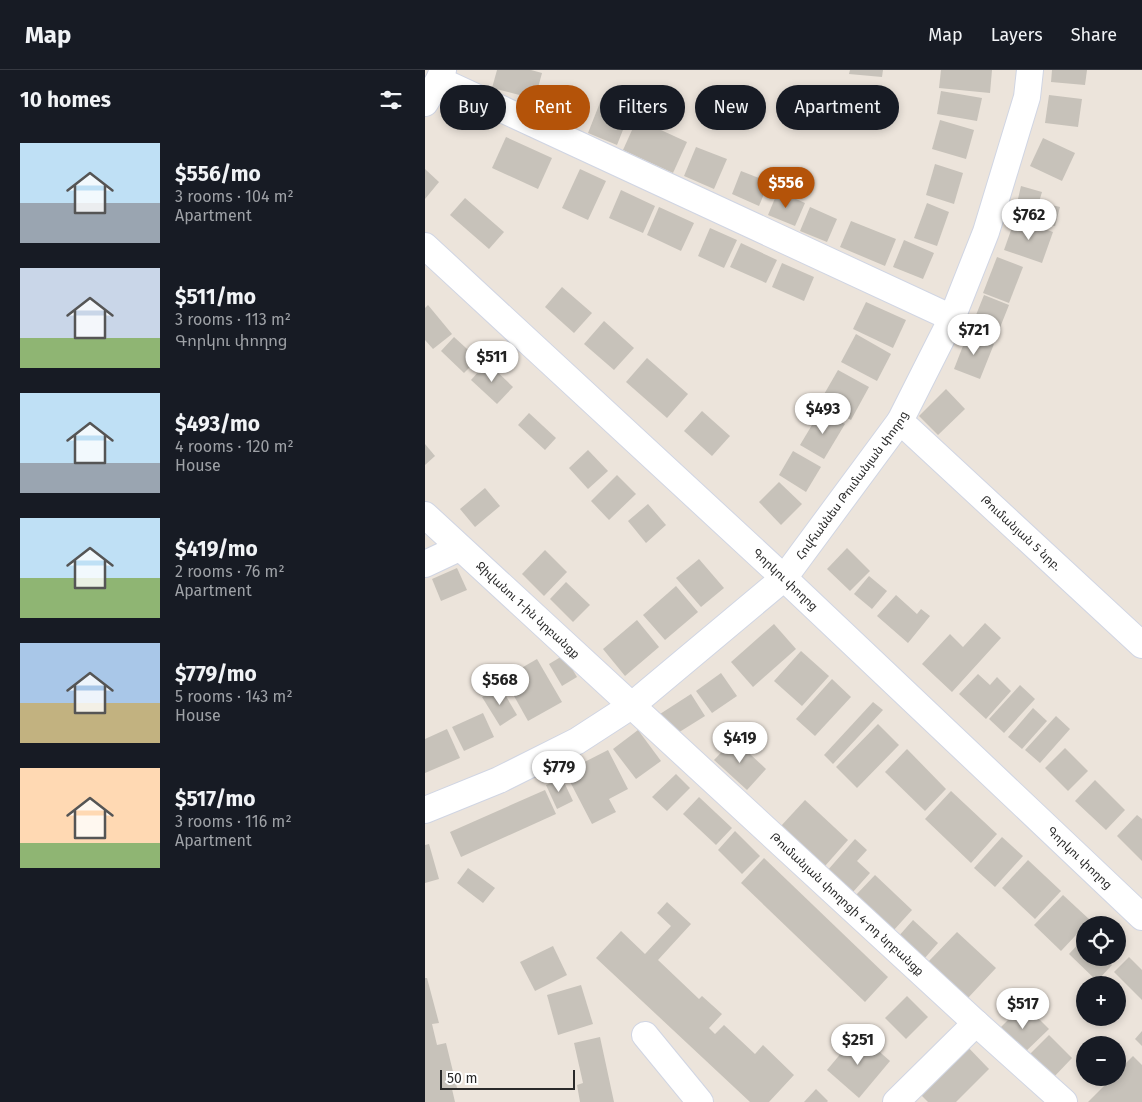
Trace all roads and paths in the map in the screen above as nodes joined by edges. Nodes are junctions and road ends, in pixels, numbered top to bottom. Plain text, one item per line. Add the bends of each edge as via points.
1 (1030, 70) edge
2 (441, 75) edge
3 (425, 104) edge
4 (425, 246) edge
5 (953, 318) junction
6 (900, 421) junction
7 (425, 515) edge
8 (459, 548) junction
9 (425, 564) edge
10 (784, 578) junction
11 (1142, 645) edge
12 (631, 706) junction
13 (425, 810) edge
14 (1142, 918) edge
15 (976, 1023) junction
16 (645, 1035) dead end
17 (700, 1102) edge
18 (896, 1102) edge
19 (1064, 1102) edge

1 - 5 street, Հովհաննես Թումանյան փողոց via 1027,97 986,232
2 - 3 street
2 - 5 street
4 - 10 street, Գորկու փողոց
5 - 6 street, Հովհաննես Թումանյան փողոց
6 - 10 street, Հովհաննես Թումանյան փողոց
6 - 11 street, Թումանյան 5 նրբ.
7 - 8 street, Ջիվանու 1-ին նրբանցք
8 - 9 street
8 - 12 street, Ջիվանու 1-ին նրբանցք
10 - 12 street, Հովհաննես Թումանյան փողոց
10 - 14 street, Գորկու փողոց
12 - 13 street, Հովհաննես Թումանյան փողոց via 568,746 499,780
12 - 15 street, Թումանյան փողոցի 4-րդ նրբանցք
15 - 18 street
15 - 19 street, Թումանյան փողոցի 4-րդ նրբանցք
16 - 17 street

